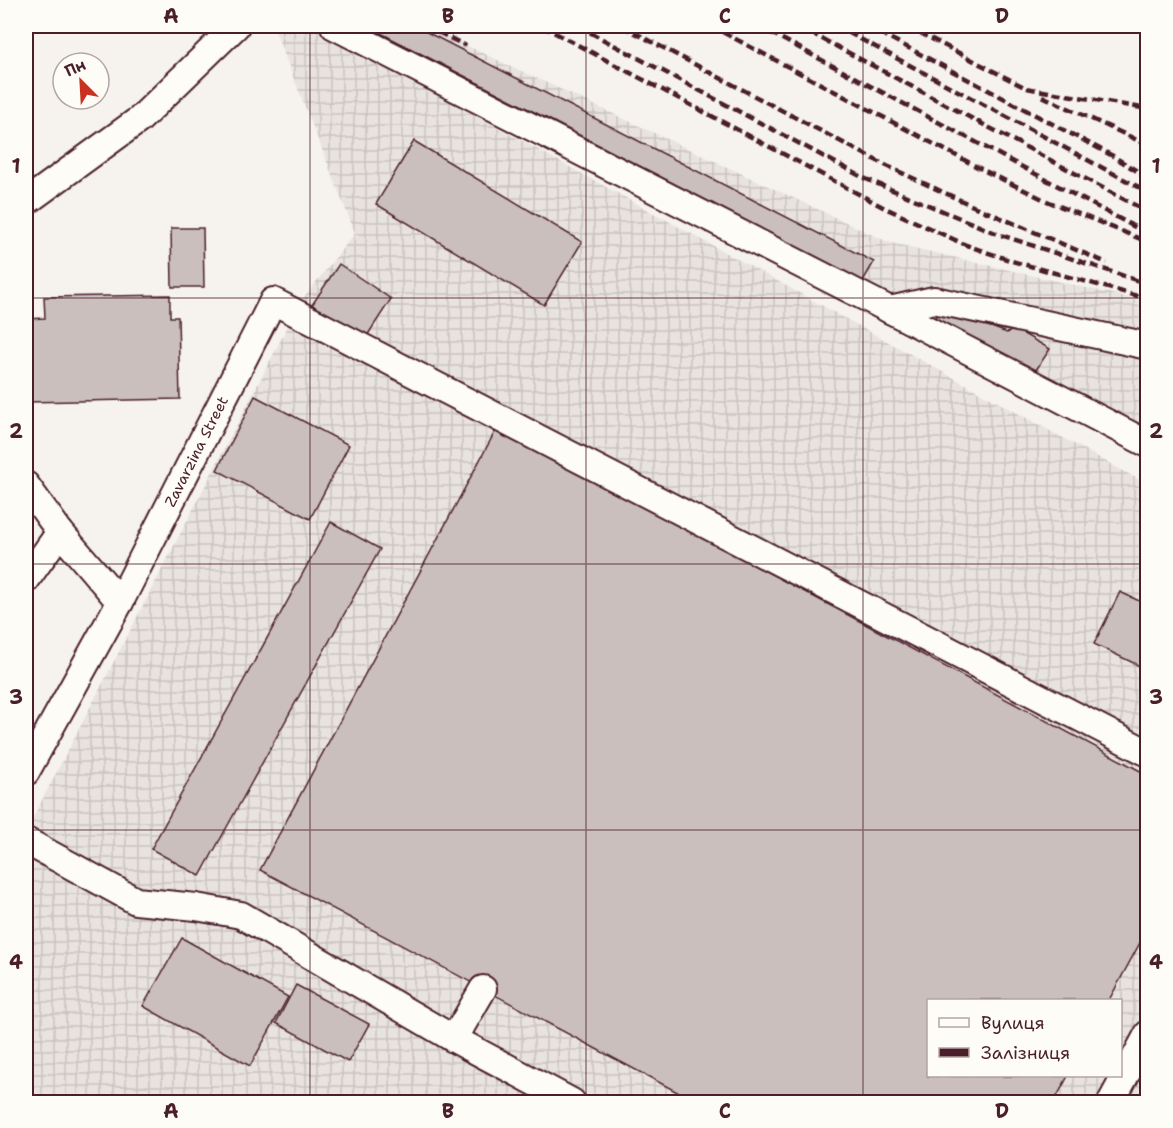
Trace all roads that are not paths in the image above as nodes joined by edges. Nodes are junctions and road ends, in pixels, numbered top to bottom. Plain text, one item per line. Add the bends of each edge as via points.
1 (237, 26) edge
2 (334, 26) edge
3 (26, 202) edge
4 (890, 310) junction
5 (1148, 345) edge
6 (1148, 444) edge
7 (26, 485) edge
8 (60, 532) junction
9 (26, 580) edge
10 (120, 602) junction
11 (1148, 753) edge
12 (26, 772) edge
13 (26, 841) edge
14 (483, 989) dead end
15 (1148, 1034) edge
16 (454, 1039) junction
17 (572, 1102) edge
18 (1111, 1102) edge

1 - 3 lane via 140,119
2 - 4 lane
4 - 5 lane via 934,300
4 - 6 lane
7 - 8 lane
8 - 9 lane
8 - 10 lane
10 - 11 lane, Zavarzina Street via 273,301
10 - 12 lane, Zavarzina Street
13 - 16 lane via 136,901 241,915
14 - 16 lane
15 - 18 lane
16 - 17 lane

